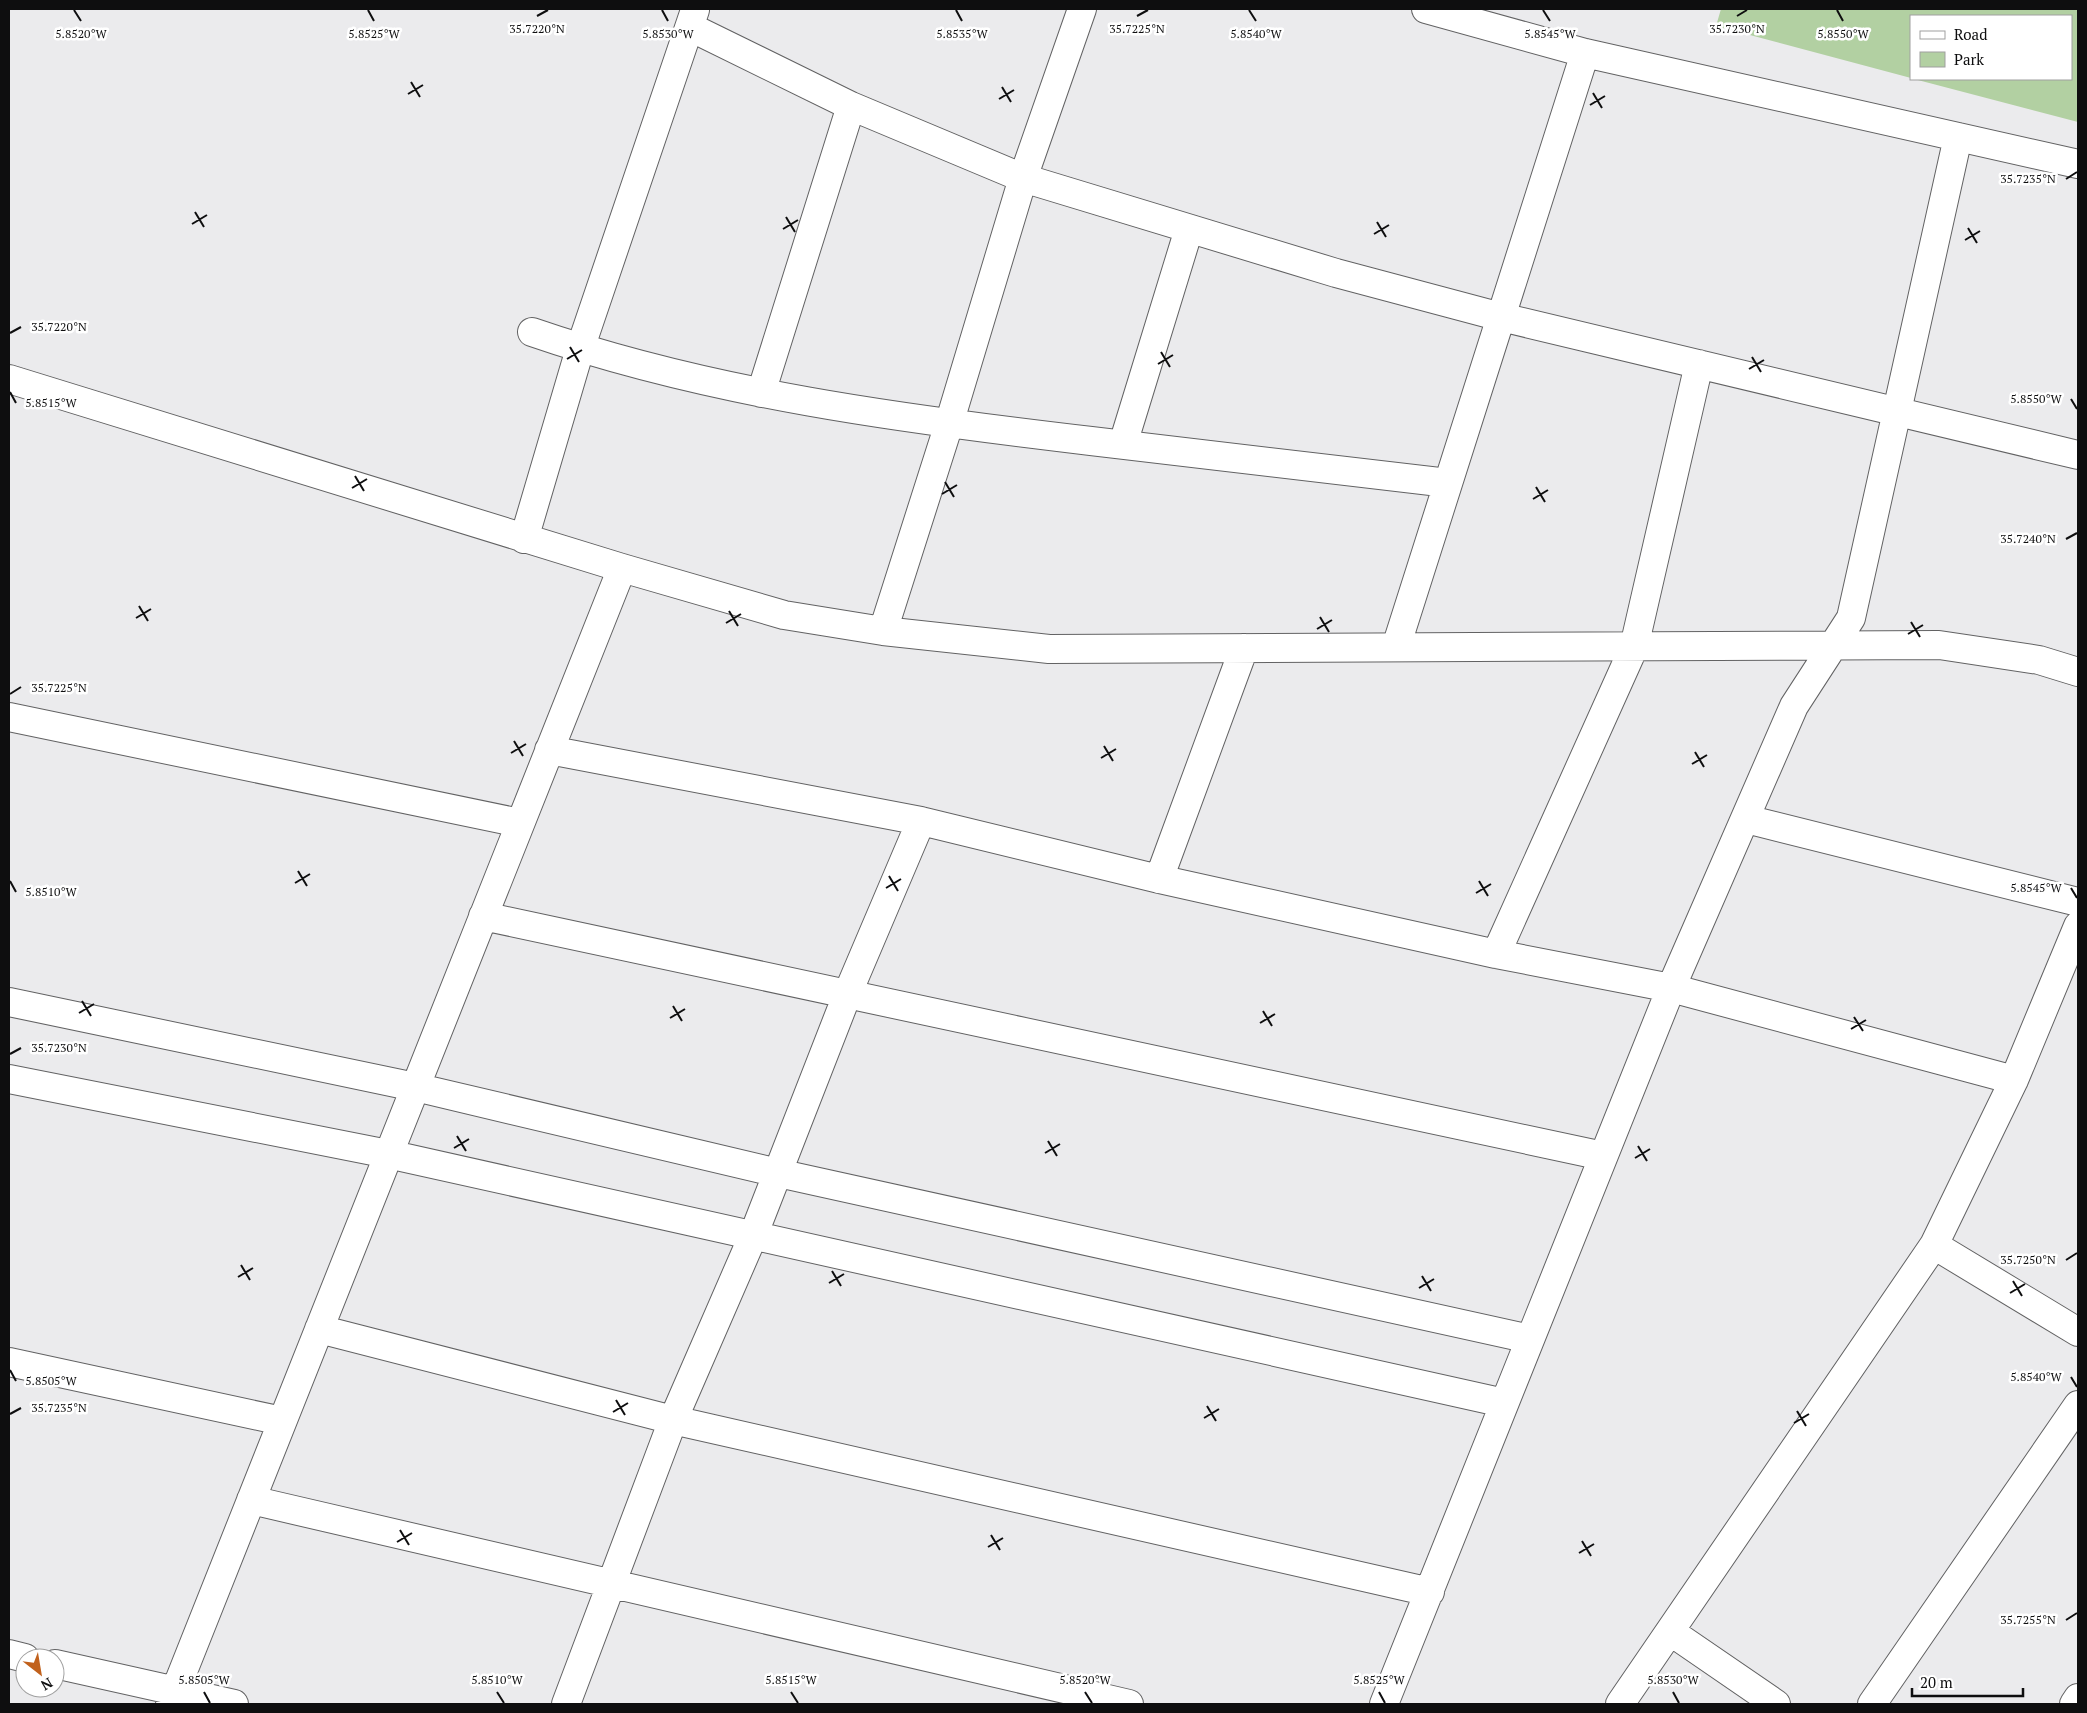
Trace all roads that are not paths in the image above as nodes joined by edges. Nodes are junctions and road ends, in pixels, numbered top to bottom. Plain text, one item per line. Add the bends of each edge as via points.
1 (1082, 9) edge
2 (1426, 9) edge
3 (692, 18) edge
4 (1585, 53) junction
5 (851, 106) junction
6 (1958, 137) junction
7 (2078, 164) edge
8 (1023, 178) junction
9 (1189, 229) junction
10 (1502, 317) junction
11 (532, 332) dead end
12 (580, 349) junction
13 (1699, 364) junction
14 (9, 379) edge
15 (761, 393) junction
16 (1897, 411) junction
17 (949, 424) junction
18 (1123, 444) junction
19 (2078, 455) edge
20 (1448, 483) junction
21 (524, 539) junction
22 (622, 568) junction
23 (883, 631) junction
24 (1833, 645) junction
25 (1634, 646) junction
26 (1396, 647) junction
27 (1244, 648) junction
28 (2078, 672) edge
29 (9, 717) edge
30 (549, 750) junction
31 (1746, 820) junction
32 (921, 821) junction
33 (520, 823) junction
34 (1159, 879) junction
35 (2078, 902) edge
36 (483, 916) junction
37 (2078, 926) edge
38 (1496, 954) junction
39 (1671, 988) junction
40 (847, 995) junction
41 (9, 1002) edge
42 (9, 1079) edge
43 (2014, 1080) junction
44 (415, 1087) junction
45 (388, 1154) junction
46 (1603, 1156) junction
47 (778, 1173) junction
48 (753, 1236) junction
49 (1934, 1245) junction
50 (319, 1329) junction
51 (2078, 1332) edge
52 (1530, 1339) junction
53 (9, 1362) edge
54 (1504, 1403) junction
55 (2078, 1405) edge
56 (672, 1420) junction
57 (282, 1421) junction
58 (251, 1500) junction
59 (613, 1584) junction
60 (1430, 1592) junction
61 (1671, 1632) junction
62 (65, 1667) edge
63 (172, 1697) edge
64 (2078, 1698) edge
65 (234, 1704) edge
66 (566, 1704) edge
67 (1129, 1704) edge
68 (1384, 1704) edge
69 (1620, 1704) edge
70 (1776, 1704) edge
71 (1872, 1704) edge
72 (2074, 1704) edge

1 - 8 street
2 - 4 street
3 - 5 street
3 - 12 street
4 - 6 street
4 - 10 street
5 - 8 street
5 - 15 street
6 - 7 street
6 - 16 street
8 - 9 street
8 - 17 street
9 - 10 street via 1336,273
9 - 18 street
10 - 13 street
10 - 20 street
11 - 12 street
12 - 15 street
12 - 21 street
13 - 16 street
13 - 25 street
14 - 21 street
15 - 17 street
16 - 19 street
16 - 24 street via 1851,618
17 - 18 street
17 - 23 street
18 - 20 street
20 - 26 street
21 - 22 street
22 - 23 street via 784,615
22 - 30 street
23 - 27 street via 1049,649
24 - 25 street
24 - 28 street via 1939,645 2039,660
24 - 31 street via 1794,706
25 - 26 street
25 - 38 street
26 - 27 street
27 - 34 street
29 - 33 street
30 - 32 street
30 - 33 street
31 - 35 street
31 - 39 street
32 - 34 street
32 - 40 street
33 - 36 street
34 - 38 street
36 - 40 street
36 - 44 street
37 - 43 street
38 - 39 street
39 - 43 street
39 - 46 street
40 - 46 street
40 - 47 street
41 - 44 street
42 - 45 street
43 - 49 street
44 - 45 street
44 - 47 street
45 - 48 street
45 - 50 street
46 - 52 street
47 - 48 street
47 - 52 street
48 - 54 street
48 - 56 street
49 - 51 street
49 - 61 street
50 - 56 street
50 - 57 street
52 - 54 street
53 - 57 street
54 - 60 street
55 - 71 street
56 - 59 street
56 - 60 street
57 - 58 street
58 - 59 street
58 - 63 street
59 - 66 street
59 - 67 street
60 - 68 street
61 - 69 street
61 - 70 street
62 - 63 street
63 - 65 street
64 - 72 street

